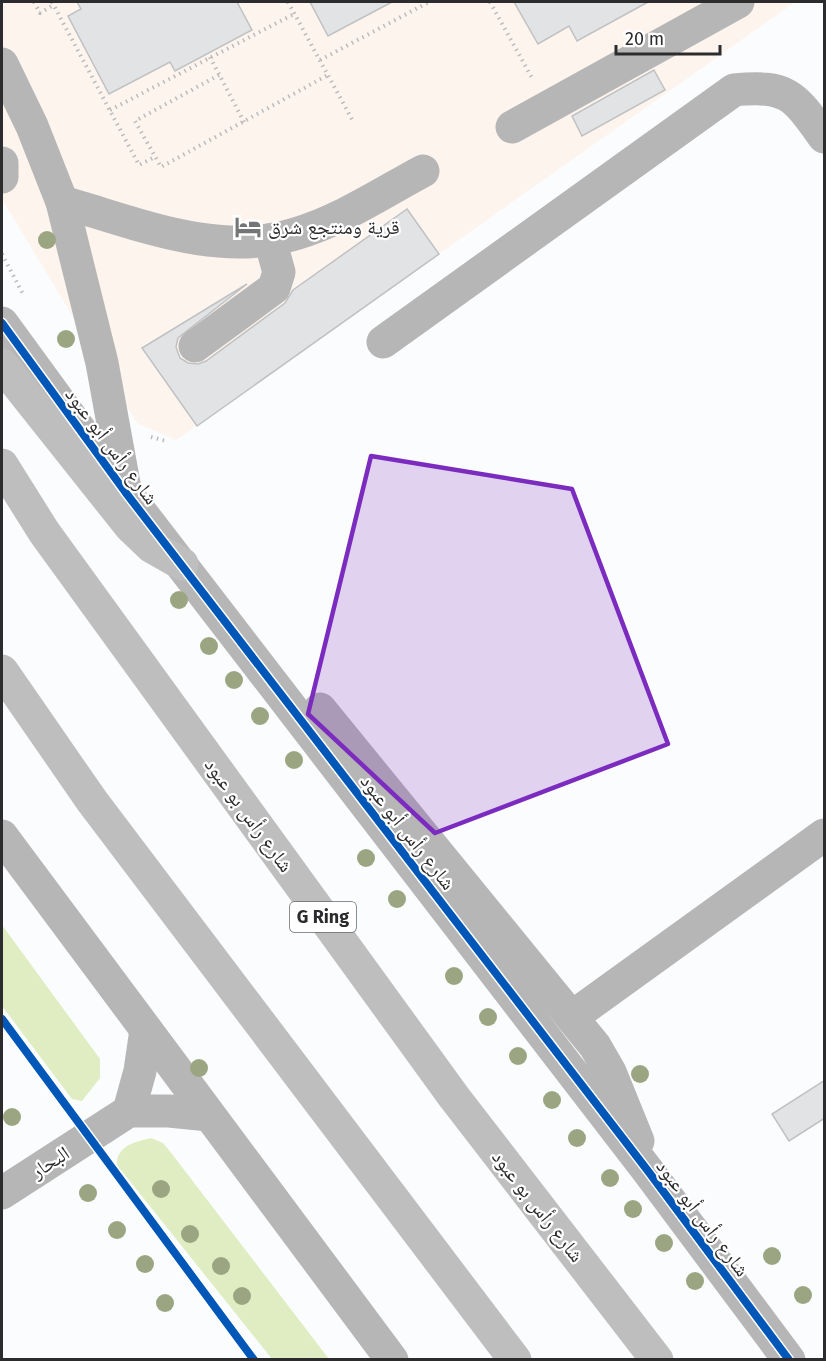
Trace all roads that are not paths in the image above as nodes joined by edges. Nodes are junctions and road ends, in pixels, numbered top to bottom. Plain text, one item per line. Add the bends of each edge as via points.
1 (738, 2) edge
2 (2, 64) edge
3 (512, 127) dead end
4 (825, 137) edge
5 (2, 163) edge
6 (423, 171) dead end
7 (2, 177) edge
8 (62, 202) junction
9 (270, 240) junction
10 (2, 323) edge
11 (384, 342) dead end
12 (195, 346) dead end
13 (2, 365) edge
14 (2, 465) edge
15 (126, 493) junction
16 (182, 564) junction
17 (2, 672) edge
18 (825, 835) edge
19 (2, 836) edge
20 (572, 1017) junction
21 (146, 1030) junction
22 (129, 1111) junction
23 (209, 1115) junction
24 (648, 1171) junction
25 (2, 1193) edge
26 (392, 1359) edge
27 (515, 1359) edge
28 (657, 1359) edge
29 (789, 1359) edge

1 - 3 street
2 - 8 street
4 - 11 street via 797,100 767,87 734,90
5 - 7 street
6 - 9 street via 332,219
8 - 9 street via 221,243
8 - 15 street via 102,363
9 - 12 street via 279,272 274,288
10 - 15 street, شارع رأس أبو عبود
13 - 16 highway via 130,526 152,547
14 - 28 highway, شارع رأس بو عبود / G Ring via 45,532 454,1097
15 - 16 street, شارع رأس أبو عبود
16 - 20 street via 242,613
16 - 24 street, شارع رأس أبو عبود
17 - 27 highway via 92,801
18 - 20 street
19 - 21 street
20 - 24 street via 596,1046 610,1072
21 - 22 street
21 - 23 street
22 - 23 street
22 - 25 street, البحار
23 - 26 street
24 - 29 street, شارع رأس أبو عبود

